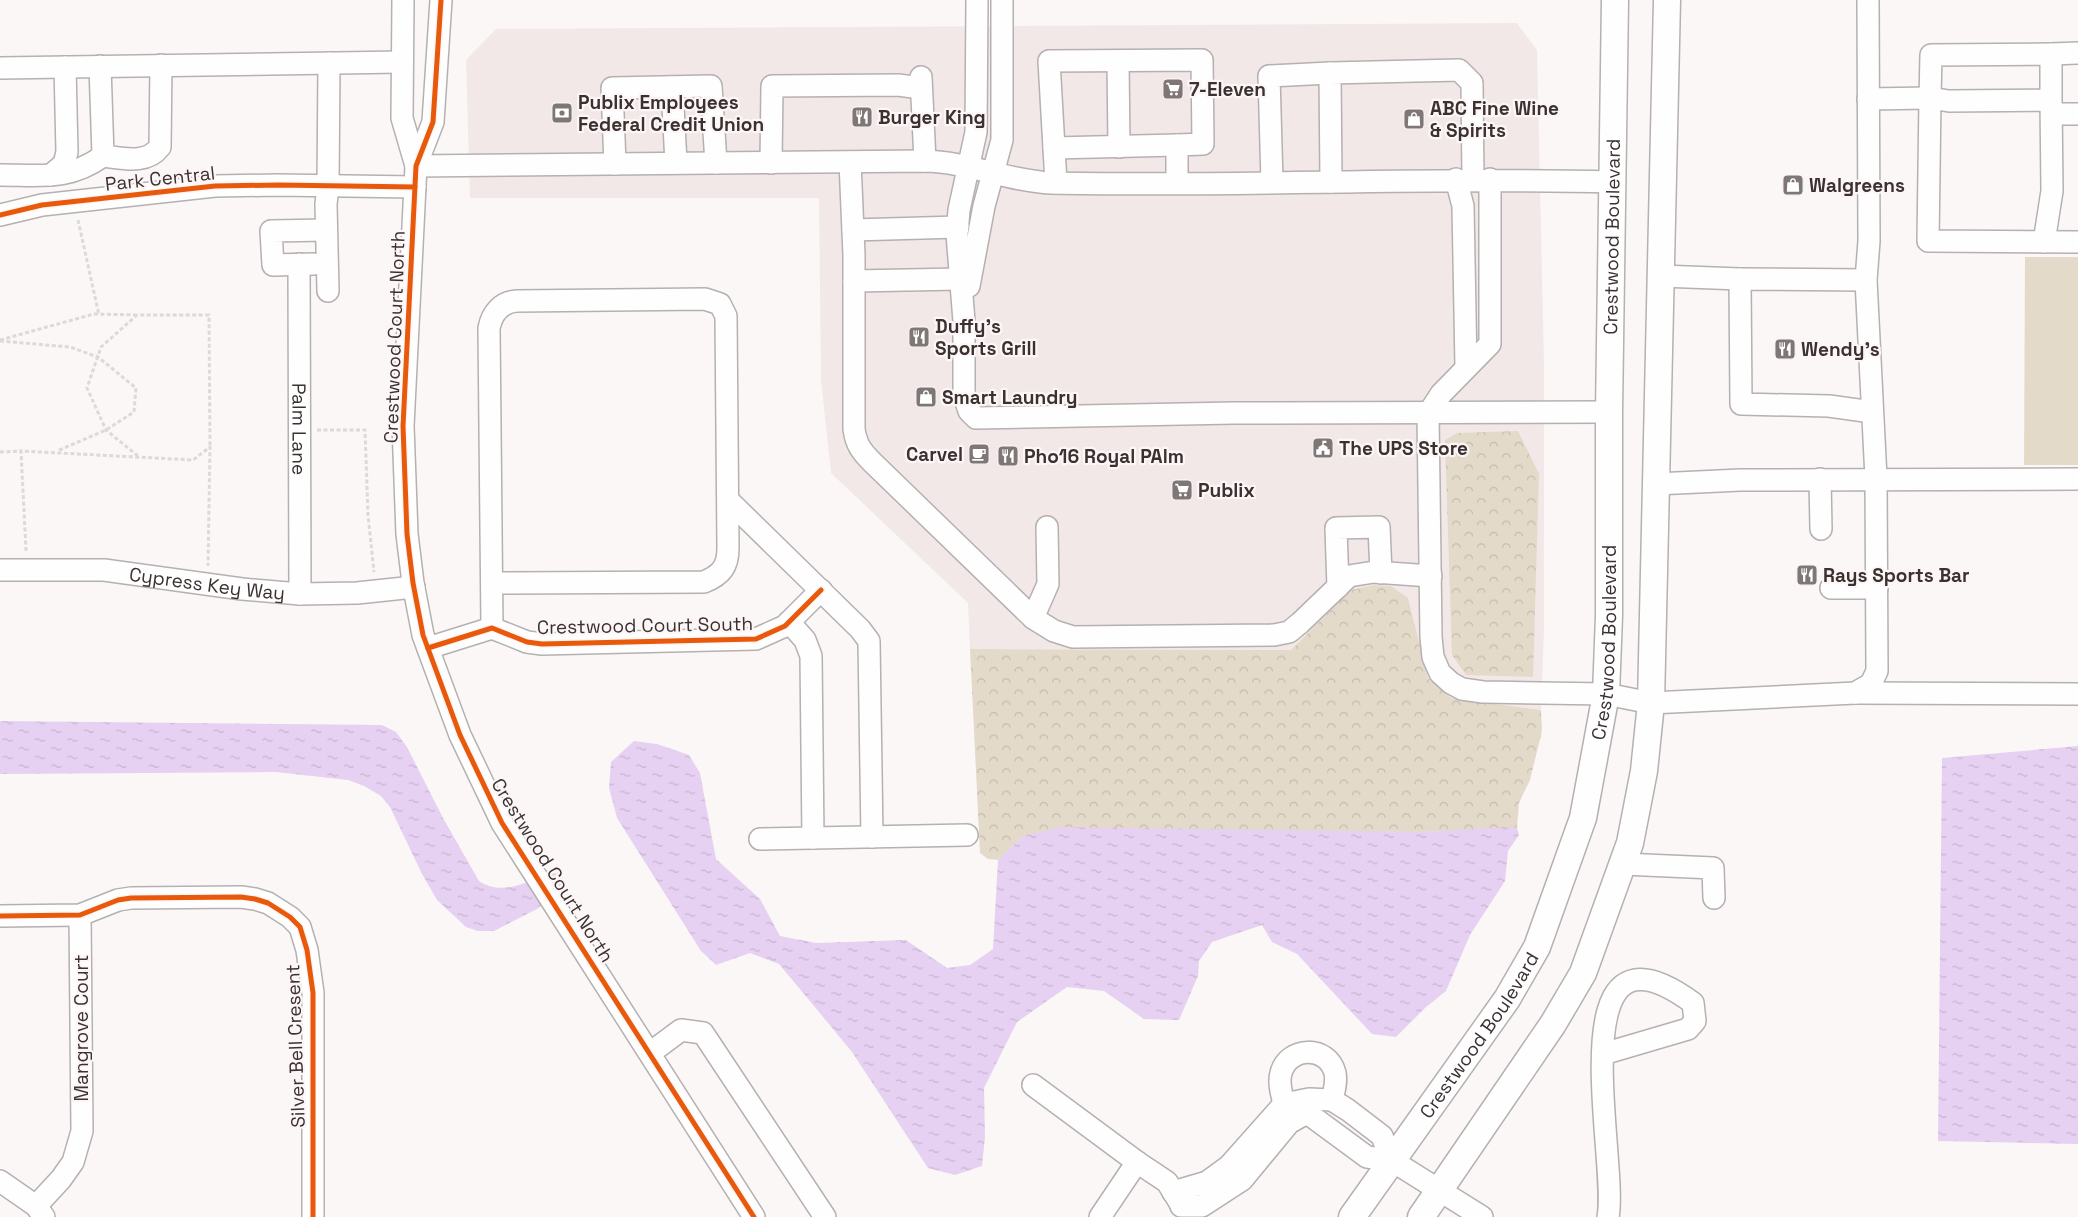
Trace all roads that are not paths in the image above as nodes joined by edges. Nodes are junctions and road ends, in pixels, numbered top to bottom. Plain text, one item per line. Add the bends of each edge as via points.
1 (403, 0) edge
2 (440, 0) edge
3 (977, 0) edge
4 (1002, 0) edge
5 (1615, 0) edge
6 (1667, 0) edge
7 (1868, 0) edge
8 (2078, 53) edge
9 (2051, 54) junction
10 (1118, 61) junction
11 (402, 62) junction
12 (329, 64) junction
13 (161, 65) junction
14 (100, 66) junction
15 (65, 67) junction
16 (0, 68) edge
17 (1330, 73) junction
18 (672, 87) junction
19 (1930, 98) junction
20 (1868, 99) junction
21 (2051, 107) junction
22 (2078, 114) edge
23 (1176, 145) junction
24 (1120, 147) junction
25 (1054, 148) junction
26 (103, 156) junction
27 (925, 161) junction
28 (771, 162) junction
29 (850, 162) junction
30 (676, 163) junction
31 (716, 163) junction
32 (615, 164) junction
33 (416, 166) junction
34 (969, 167) junction
35 (992, 174) junction
36 (0, 175) edge
37 (51, 175) junction
38 (1473, 179) junction
39 (1272, 182) junction
40 (1331, 182) junction
41 (1612, 182) junction
42 (1056, 183) junction
43 (1177, 183) junction
44 (328, 186) junction
45 (415, 187) junction
46 (0, 215) edge
47 (958, 227) junction
48 (326, 230) junction
49 (853, 230) junction
50 (2044, 242) junction
51 (2078, 242) edge
52 (327, 263) junction
53 (299, 264) junction
54 (1661, 276) junction
55 (960, 279) junction
56 (1740, 279) junction
57 (1866, 280) junction
58 (854, 281) junction
59 (328, 291) dead end
60 (964, 320) junction
61 (1466, 368) junction
62 (1609, 412) junction
63 (1872, 412) junction
64 (1428, 414) junction
65 (1876, 478) junction
66 (1820, 479) junction
67 (2078, 479) edge
68 (1656, 484) junction
69 (728, 500) junction
70 (1047, 527) dead end
71 (1821, 529) dead end
72 (0, 570) edge
73 (1381, 573) junction
74 (1430, 576) junction
75 (492, 584) junction
76 (414, 587) junction
77 (1338, 587) junction
78 (1831, 588) dead end
79 (1877, 588) junction
80 (820, 590) junction
81 (300, 594) junction
82 (1033, 618) junction
83 (789, 622) junction
84 (492, 628) junction
85 (428, 648) junction
86 (1855, 693) junction
87 (1606, 694) junction
88 (2078, 694) edge
89 (1651, 703) junction
90 (967, 835) dead end
91 (872, 837) junction
92 (813, 838) junction
93 (760, 839) dead end
94 (1623, 864) junction
95 (1714, 898) dead end
96 (80, 915) junction
97 (0, 916) edge
98 (650, 1053) junction
99 (1603, 1054) junction
100 (1033, 1085) dead end
101 (1332, 1100) junction
102 (1284, 1104) junction
103 (1391, 1160) junction
104 (1137, 1162) junction
105 (1230, 1177) junction
106 (0, 1180) edge
107 (1439, 1191) junction
108 (1176, 1205) edge
109 (40, 1211) edge
110 (313, 1217) edge
111 (754, 1217) edge
112 (825, 1217) edge
113 (1100, 1217) edge
114 (1352, 1217) edge
115 (1421, 1217) edge
116 (1482, 1217) edge
117 (1608, 1217) edge

1 - 11 street, Crestwood Court North
2 - 33 street, Crestwood Court North via 433,122
3 - 34 street via 976,132
4 - 35 street via 1003,127
5 - 41 main road, Crestwood Boulevard
6 - 54 main road
7 - 20 street
8 - 9 street
9 - 19 street via 1930,55
9 - 21 street
10 - 23 street via 1202,60 1203,144
10 - 24 street
10 - 25 street via 1049,61
11 - 12 street
11 - 33 street, Crestwood Court North via 402,118
12 - 13 street
12 - 44 street
13 - 14 street
13 - 26 street via 160,147 154,155 137,160
14 - 15 street
14 - 26 street
15 - 16 street
15 - 37 street via 67,152 64,164
17 - 38 street via 1459,70 1472,83
17 - 39 street via 1269,76
17 - 40 street
18 - 30 street
18 - 31 street via 711,86
18 - 32 street via 612,88
19 - 20 street
19 - 21 street
19 - 50 street via 1928,241
20 - 57 street via 1869,241
21 - 22 street
21 - 50 street via 2052,191
23 - 24 street
23 - 43 street
24 - 25 street
25 - 42 street
26 - 37 street via 85,168 65,175
27 - 28 street via 921,82 772,86
27 - 29 street
27 - 34 street
28 - 29 street
28 - 31 street
29 - 49 street
30 - 31 street
30 - 32 street
32 - 33 street
33 - 45 street, Crestwood Court North
34 - 35 street
34 - 47 street
35 - 42 street via 1023,181
35 - 60 street via 973,256
36 - 37 street
38 - 40 street
38 - 41 street
38 - 61 street via 1463,206
38 - 61 street via 1490,344
39 - 40 street
39 - 43 street
41 - 62 main road, Crestwood Boulevard
42 - 43 street
44 - 45 street, Park Central
44 - 46 street, Park Central via 215,186 42,204
44 - 48 street
45 - 76 street, Crestwood Court North via 404,426 407,534
47 - 49 street
47 - 55 street
48 - 52 street
48 - 53 street via 271,232 272,265
49 - 58 street
50 - 51 street
52 - 53 street
52 - 59 street
53 - 81 street, Palm Lane
54 - 56 street
54 - 68 main road
55 - 58 street
55 - 60 street
56 - 57 street
56 - 63 street via 1741,404 1829,406
57 - 63 street
58 - 82 street via 854,429 860,450
60 - 64 street via 964,396 968,411 976,418 1220,413
61 - 64 street via 1441,394
62 - 64 street
62 - 87 main road, Crestwood Boulevard
63 - 65 street
64 - 74 street
65 - 66 street
65 - 67 street
65 - 79 street
66 - 68 street
66 - 71 street
68 - 89 main road
69 - 75 street via 728,560 724,569 704,582
69 - 75 street via 726,316 720,304 704,299 509,302 495,312 488,328
69 - 80 street
70 - 82 street via 1048,584
72 - 81 street, Cypress Key Way via 104,570
73 - 74 street
73 - 77 street via 1348,576
73 - 77 street via 1379,527 1336,528
74 - 87 street via 1433,657 1440,673 1451,683 1462,689 1483,692
75 - 84 street
76 - 81 street, Cypress Key Way
76 - 85 street, Crestwood Court North
77 - 82 street via 1294,628 1274,635 1073,637 1054,631
78 - 79 street
79 - 86 street via 1876,671 1871,684
80 - 83 street, Crestwood Court South
80 - 91 street via 869,641
83 - 84 street, Crestwood Court South via 756,639 728,641 542,644 527,642
83 - 92 street via 805,640 811,656
84 - 85 street
85 - 98 street, Crestwood Court North via 460,735 502,823
86 - 88 street
86 - 89 street
87 - 89 street
87 - 103 main road, Crestwood Boulevard via 1584,818 1537,947 1507,999
89 - 94 main road via 1644,771
90 - 91 street
91 - 92 street
92 - 93 street
94 - 95 street via 1713,868
94 - 107 main road via 1583,972 1553,1024
96 - 97 street
96 - 109 street, Mangrove Court via 82,1131 73,1162
96 - 110 street, Silver Bell Cresent via 131,898 241,897 268,903 300,927 313,993
98 - 111 street, Crestwood Court North
98 - 112 street via 681,1030 703,1033
99 - 99 street via 1604,1033 1614,992 1626,982 1637,978 1652,980 1693,1003 1695,1021 1688,1029
99 - 117 street via 1602,1108 1610,1189
100 - 104 street
101 - 102 street via 1309,1099
101 - 102 street via 1335,1084 1332,1066 1326,1058 1304,1052 1291,1057 1280,1075
101 - 103 street via 1382,1136
102 - 105 street
103 - 105 street via 1367,1156 1310,1115 1303,1115 1289,1123 1242,1180
103 - 107 street
103 - 114 main road, Crestwood Boulevard
104 - 108 street via 1167,1182
104 - 113 street
105 - 108 street via 1202,1206
106 - 109 street
107 - 115 main road
107 - 116 street

